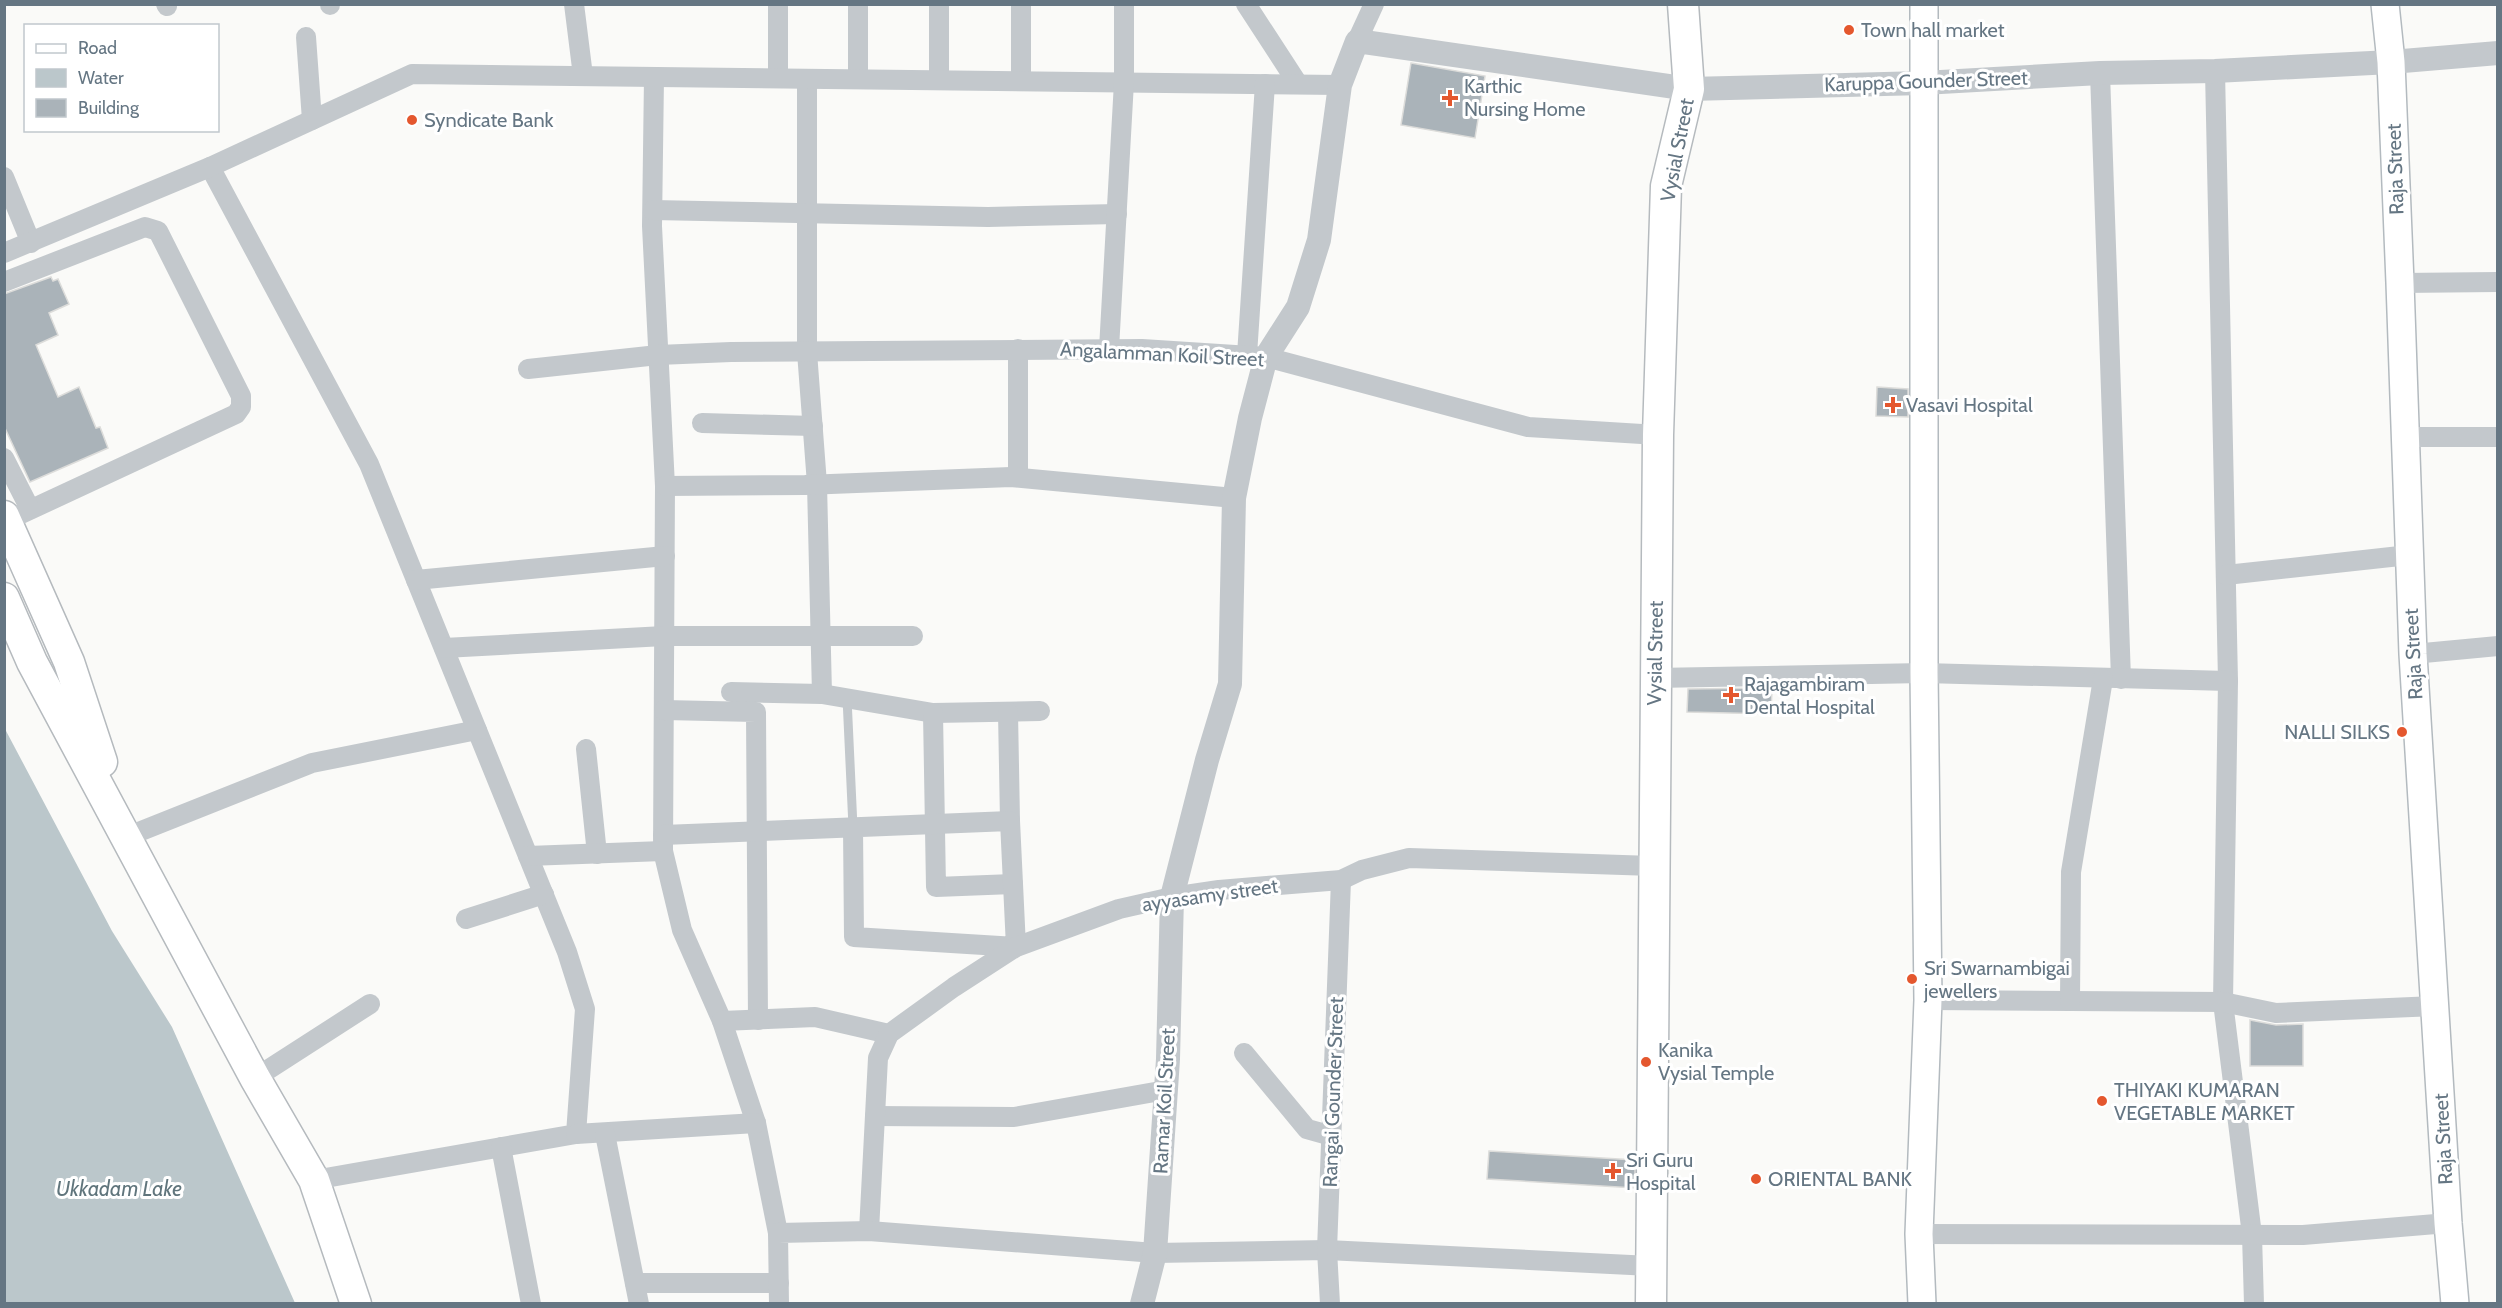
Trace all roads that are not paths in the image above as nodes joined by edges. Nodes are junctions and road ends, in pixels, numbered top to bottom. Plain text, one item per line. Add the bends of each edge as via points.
1 (574, 4) edge
2 (778, 4) edge
3 (858, 4) edge
4 (939, 4) edge
5 (1020, 4) edge
6 (1124, 4) edge
7 (1246, 4) edge
8 (1374, 4) edge
9 (1683, 4) edge
10 (1924, 4) edge
11 (2385, 4) edge
12 (306, 38) dead end
13 (1357, 41) junction
14 (2498, 53) edge
15 (2391, 62) junction
16 (2215, 71) junction
17 (2100, 73) junction
18 (583, 76) junction
19 (654, 78) junction
20 (778, 78) junction
21 (807, 79) junction
22 (858, 79) junction
23 (939, 80) junction
24 (1021, 80) junction
25 (1124, 82) junction
26 (1923, 83) junction
27 (1265, 84) junction
28 (1298, 84) junction
29 (1340, 85) junction
30 (1689, 89) junction
31 (312, 120) junction
32 (210, 167) junction
33 (4, 177) edge
34 (653, 210) junction
35 (808, 214) junction
36 (1117, 214) junction
37 (31, 243) junction
38 (4, 253) edge
39 (4, 282) edge
40 (2498, 282) edge
41 (2400, 283) junction
42 (1018, 349) junction
43 (1109, 349) junction
44 (807, 352) junction
45 (658, 355) junction
46 (1256, 356) junction
47 (528, 369) dead end
48 (702, 423) dead end
49 (813, 426) junction
50 (1658, 435) junction
51 (2405, 437) junction
52 (2498, 437) edge
53 (4, 458) edge
54 (1018, 477) junction
55 (817, 484) junction
56 (665, 486) junction
57 (1234, 498) junction
58 (14, 515) edge
59 (2409, 555) junction
60 (665, 556) junction
61 (2226, 575) junction
62 (416, 580) junction
63 (4, 598) edge
64 (664, 636) junction
65 (820, 636) junction
66 (913, 636) dead end
67 (2498, 646) edge
68 (444, 648) junction
69 (2413, 654) junction
70 (1924, 673) junction
71 (1654, 678) junction
72 (2112, 679) junction
73 (2228, 681) junction
74 (731, 692) dead end
75 (822, 694) junction
76 (847, 698) junction
77 (664, 710) junction
78 (1040, 711) dead end
79 (1008, 712) junction
80 (933, 713) junction
81 (477, 730) junction
82 (586, 749) dead end
83 (1010, 821) junction
84 (934, 824) junction
85 (853, 827) junction
86 (756, 831) junction
87 (126, 837) junction
88 (663, 843) junction
89 (597, 854) junction
90 (528, 856) junction
91 (1653, 866) junction
92 (1341, 880) junction
93 (1013, 884) junction
94 (544, 894) junction
95 (1172, 897) junction
96 (466, 919) dead end
97 (1016, 947) junction
98 (1928, 1000) junction
99 (2070, 1001) junction
100 (2223, 1002) junction
101 (370, 1004) dead end
102 (2435, 1006) junction
103 (758, 1020) junction
104 (722, 1022) junction
105 (889, 1034) junction
106 (1244, 1053) dead end
107 (255, 1078) junction
108 (1166, 1090) junction
109 (875, 1116) junction
110 (756, 1123) junction
111 (576, 1134) junction
112 (604, 1134) junction
113 (1332, 1136) junction
114 (501, 1147) junction
115 (314, 1180) junction
116 (2448, 1223) junction
117 (869, 1230) junction
118 (778, 1233) junction
119 (1919, 1234) junction
120 (2252, 1235) junction
121 (1327, 1250) junction
122 (1155, 1253) junction
123 (1650, 1266) junction
124 (635, 1283) junction
125 (779, 1283) junction
126 (356, 1304) edge
127 (531, 1304) edge
128 (639, 1304) edge
129 (779, 1304) edge
130 (1142, 1304) edge
131 (1330, 1304) edge
132 (1652, 1304) edge
133 (1922, 1304) edge
134 (2254, 1304) edge
135 (2455, 1304) edge

1 - 18 street
2 - 20 street
3 - 22 street
4 - 23 street
5 - 24 street
6 - 25 street
7 - 28 street
8 - 13 street
9 - 30 main road, Vysial Street
10 - 26 main road
11 - 15 main road, Raja Street
12 - 31 street
13 - 29 street, Ramar Koil Street
13 - 30 street, Karuppa Gounder Street
14 - 15 street, Karuppa Gounder Street
15 - 16 street, Karuppa Gounder Street
15 - 41 main road, Raja Street
16 - 17 street, Karuppa Gounder Street
16 - 61 street
17 - 26 street, Karuppa Gounder Street
17 - 72 street
18 - 19 street
18 - 31 street via 412,74
19 - 20 street
19 - 34 street
20 - 21 street
21 - 22 street
21 - 35 street
22 - 23 street
23 - 24 street
24 - 25 street
25 - 27 street
25 - 36 street
26 - 30 street, Karuppa Gounder Street
26 - 70 main road
27 - 28 street
27 - 46 street
28 - 29 street
29 - 46 street, Ramar Koil Street via 1319,240 1298,307
30 - 50 main road, Vysial Street via 1666,186
31 - 32 street
32 - 37 street
32 - 62 street via 369,464
33 - 37 street
34 - 35 street
34 - 45 street
35 - 36 street
35 - 44 street
36 - 43 street
37 - 38 street
39 - 58 street via 145,226 153,227 242,396 236,414
40 - 41 street
41 - 51 main road, Raja Street
42 - 43 street, Angalamman Koil Street
42 - 44 street, Angalamman Koil Street
42 - 54 street
43 - 46 street, Angalamman Koil Street
44 - 45 street, Angalamman Koil Street
44 - 49 street
45 - 47 street, Angalamman Koil Street
45 - 56 street
46 - 50 street, Angalamman Koil Street via 1528,427
46 - 57 street, Ramar Koil Street via 1250,418
48 - 49 street
49 - 55 street
50 - 71 main road, Vysial Street
51 - 52 street
51 - 59 main road, Raja Street
53 - 58 street
54 - 55 street
54 - 57 street
55 - 56 street
55 - 65 street
56 - 60 street
57 - 95 street, Ramar Koil Street via 1230,684
58 - 87 main road via 69,662
59 - 61 street
59 - 69 main road, Raja Street
60 - 62 street
60 - 64 street
61 - 73 street
62 - 68 street
63 - 87 main road via 32,662
64 - 65 street
64 - 68 street
64 - 77 street
65 - 66 street
65 - 75 street
67 - 69 street
68 - 81 street
69 - 102 main road, Raja Street
70 - 71 street
70 - 72 street
70 - 98 main road
71 - 91 main road, Vysial Street
72 - 73 street
72 - 99 street via 2071,872
73 - 100 street
74 - 75 street
75 - 76 street
76 - 80 street
76 - 85 lane
77 - 86 street via 756,712
77 - 88 street
78 - 79 street
79 - 80 street
79 - 83 street
80 - 84 street
81 - 87 street via 312,763
81 - 90 street
82 - 89 street
83 - 84 street
83 - 93 street
84 - 85 street
84 - 93 street via 936,887
85 - 86 street
85 - 97 street via 854,937
86 - 88 street
86 - 103 street
87 - 107 main road
88 - 89 street
88 - 104 street via 682,930
89 - 90 street
90 - 94 street
91 - 92 street, ayyasamy street via 1409,858 1362,870
91 - 123 main road, Vysial Street
92 - 95 street, ayyasamy street
92 - 113 street, Rangai Gounder Street
93 - 97 street
94 - 96 street
94 - 111 street via 585,1009
95 - 97 street, ayyasamy street via 1119,909
95 - 108 street, Ramar Koil Street
97 - 105 street, ayyasamy street
98 - 99 street
98 - 119 main road
99 - 100 street
100 - 102 street via 2276,1013
100 - 120 street
101 - 107 street
102 - 116 main road, Raja Street
103 - 104 street
103 - 105 street via 815,1017
104 - 110 street
105 - 109 street via 878,1058
106 - 113 street via 1307,1129
107 - 115 main road
108 - 109 street via 1014,1117
108 - 122 street, Ramar Koil Street
109 - 117 street
110 - 112 street
110 - 118 street
111 - 112 street
111 - 114 street
112 - 124 street
113 - 121 street, Rangai Gounder Street
114 - 115 street
114 - 127 street
115 - 126 main road
116 - 120 street via 2303,1235
116 - 135 main road, Raja Street
117 - 118 street
117 - 122 street
118 - 125 street
119 - 120 street
119 - 133 main road
120 - 134 street
121 - 122 street
121 - 123 street
121 - 131 street, Rangai Gounder Street
122 - 130 street, Ramar Koil Street
123 - 132 main road, Vysial Street
124 - 125 street
124 - 128 street
125 - 129 street

